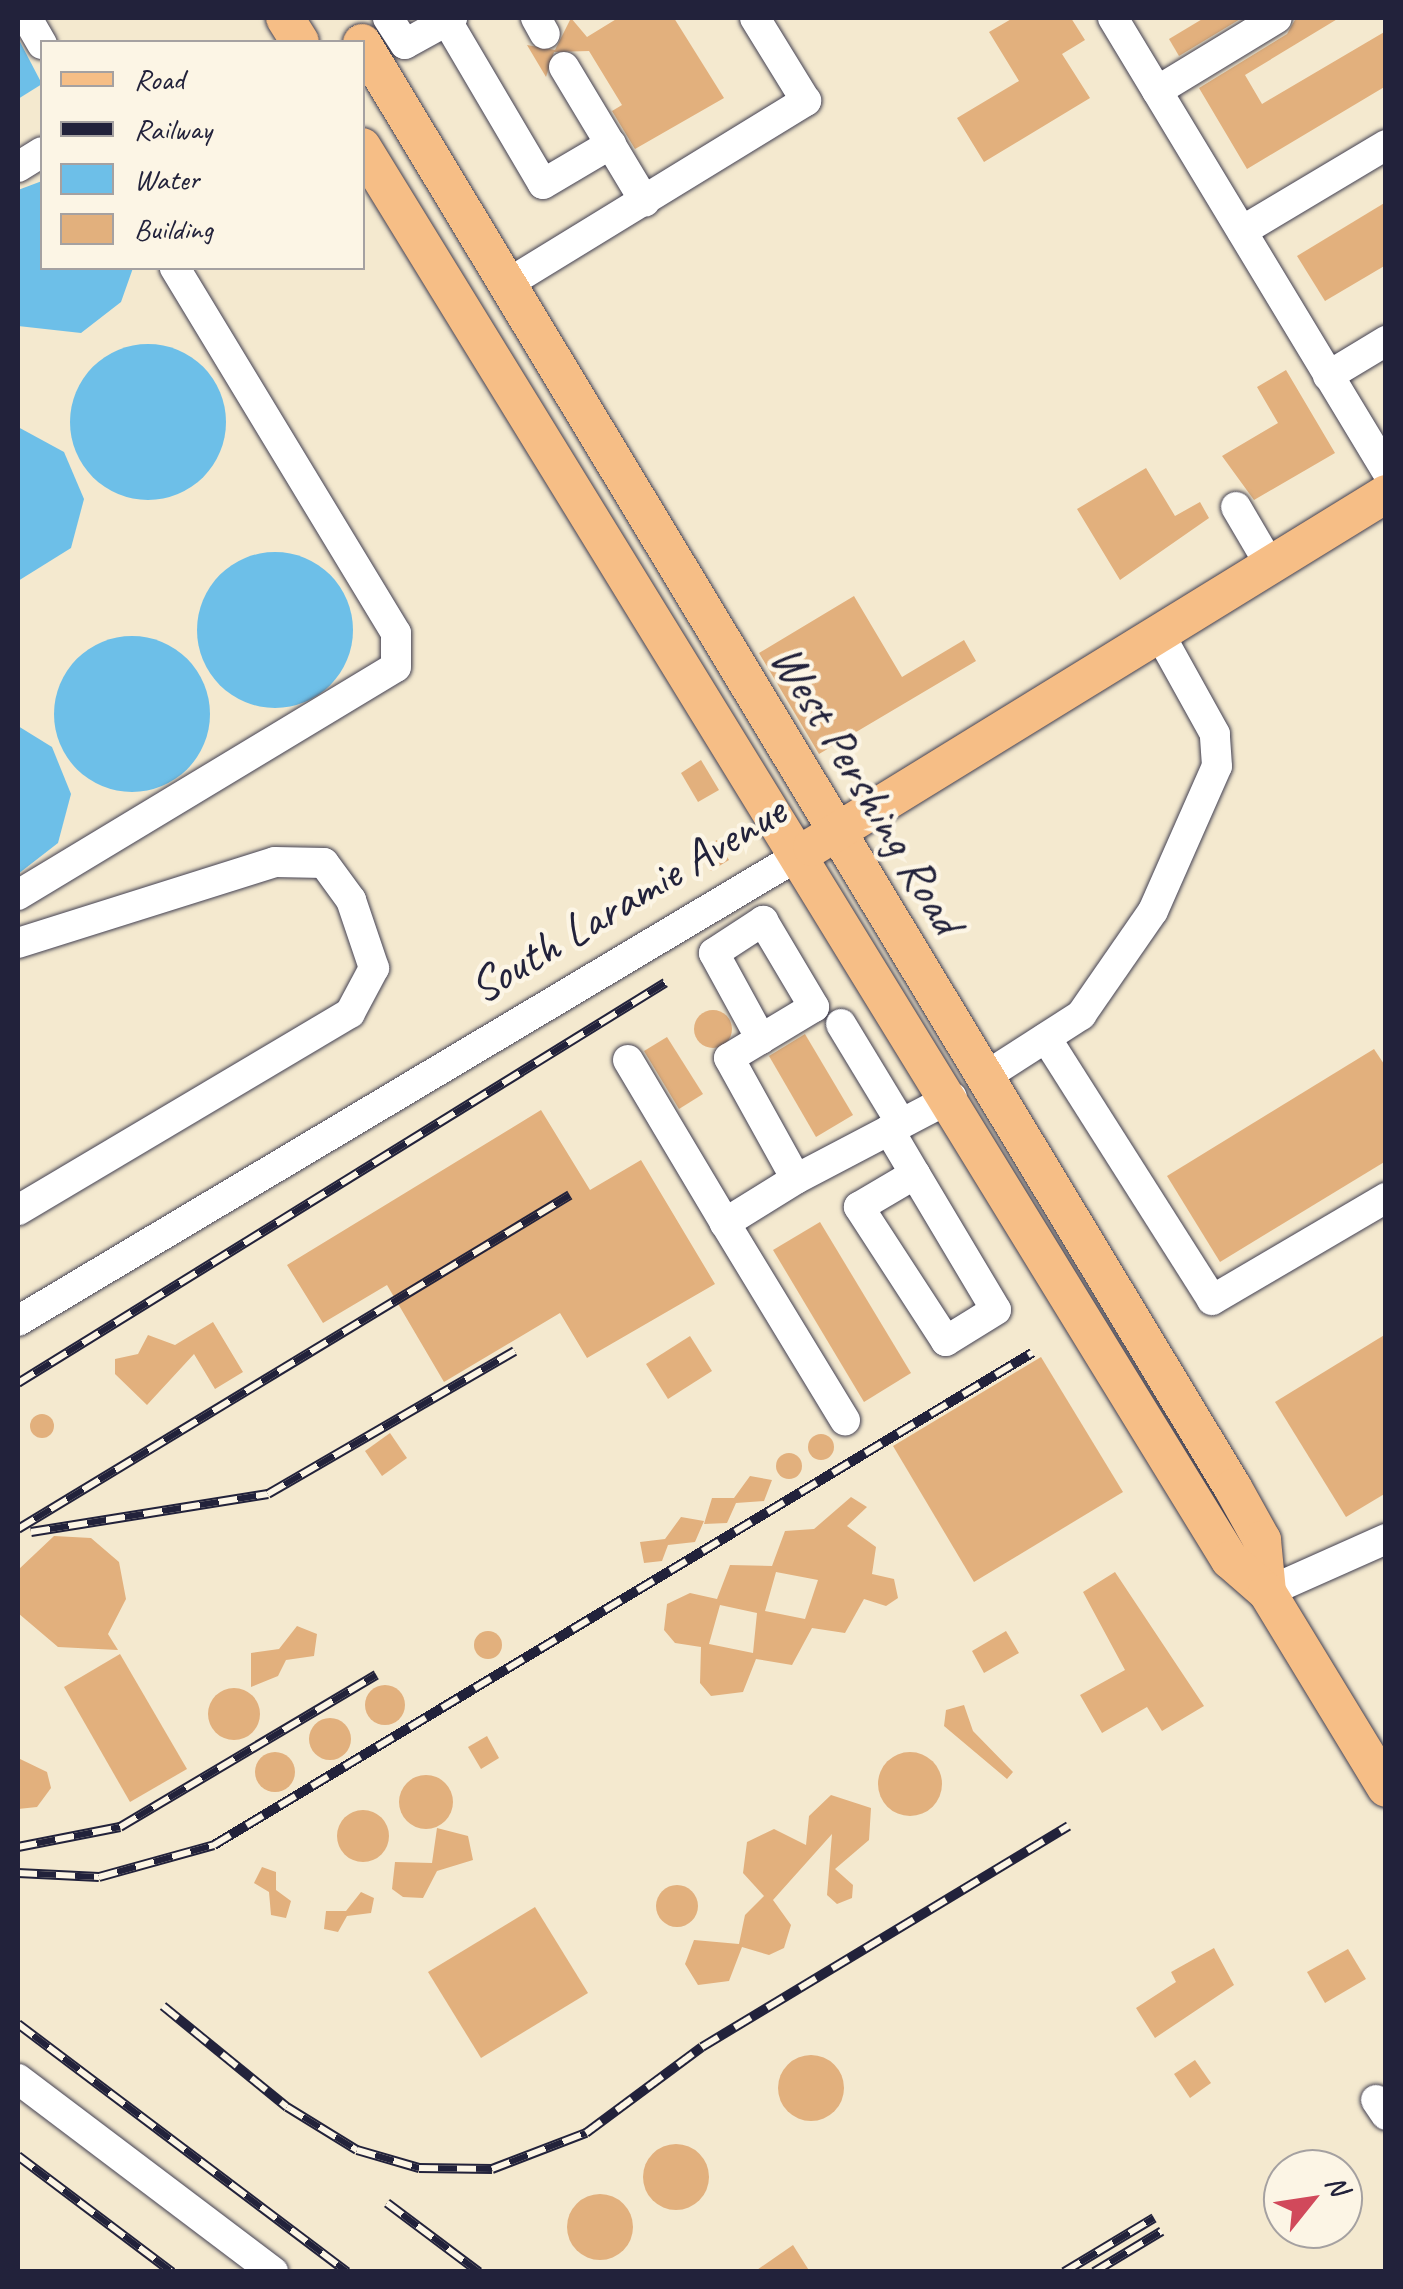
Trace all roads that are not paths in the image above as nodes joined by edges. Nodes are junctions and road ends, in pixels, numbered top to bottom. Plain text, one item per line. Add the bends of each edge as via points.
1 (27, 18) edge
2 (285, 18) edge
3 (755, 18) edge
4 (1113, 18) edge
5 (1277, 18) edge
6 (449, 19) edge
7 (368, 29) edge
8 (299, 40) edge
9 (40, 41) edge
10 (564, 67) dead end
11 (1156, 90) junction
12 (610, 144) junction
13 (1386, 146) edge
14 (365, 151) edge
15 (40, 153) edge
16 (18, 166) edge
17 (645, 202) junction
18 (1242, 231) junction
19 (176, 270) edge
20 (507, 284) junction
21 (1386, 340) edge
22 (1328, 376) junction
23 (1386, 470) edge
24 (1386, 494) edge
25 (1236, 508) dead end
26 (1270, 564) junction
27 (1159, 633) junction
28 (816, 844) junction
29 (18, 895) edge
30 (18, 943) edge
31 (841, 1024) dead end
32 (1046, 1038) junction
33 (761, 1039) dead end
34 (628, 1060) dead end
35 (968, 1087) junction
36 (895, 1126) junction
37 (916, 1174) junction
38 (796, 1179) junction
39 (1386, 1198) edge
40 (18, 1210) edge
41 (725, 1223) junction
42 (18, 1321) edge
43 (845, 1420) dead end
44 (1386, 1539) edge
45 (1268, 1592) junction
46 (1386, 1788) edge
47 (18, 2079) edge
48 (273, 2272) edge

1 - 9 street
2 - 8 main road
3 - 17 street via 806,101
4 - 11 street
5 - 11 street
6 - 7 street via 405,44
6 - 12 street via 543,184
7 - 20 main road, West Pershing Road
10 - 12 street
11 - 18 street
12 - 17 street
13 - 18 street
14 - 28 main road, West Pershing Road
15 - 16 street
17 - 20 street
18 - 22 street
19 - 29 street via 396,634 396,667
20 - 28 main road, West Pershing Road
21 - 22 street
22 - 23 street
24 - 26 main road, South Laramie Avenue
25 - 26 street
26 - 27 main road, South Laramie Avenue
27 - 28 main road, South Laramie Avenue
27 - 32 street via 1214,734 1217,766 1154,912 1081,1015
28 - 35 main road, West Pershing Road
28 - 42 street, South Laramie Avenue
30 - 40 street via 274,862 324,863 350,900 374,968 350,1014
31 - 36 street
32 - 35 street
32 - 39 street via 1212,1300
33 - 38 street via 730,1058
34 - 41 street
35 - 36 street
35 - 45 main road, West Pershing Road via 1262,1540
36 - 37 street
36 - 38 street
37 - 37 street via 996,1310 946,1341 859,1208
38 - 41 street
41 - 43 street
44 - 45 street
45 - 46 main road, West Pershing Road
47 - 48 street

